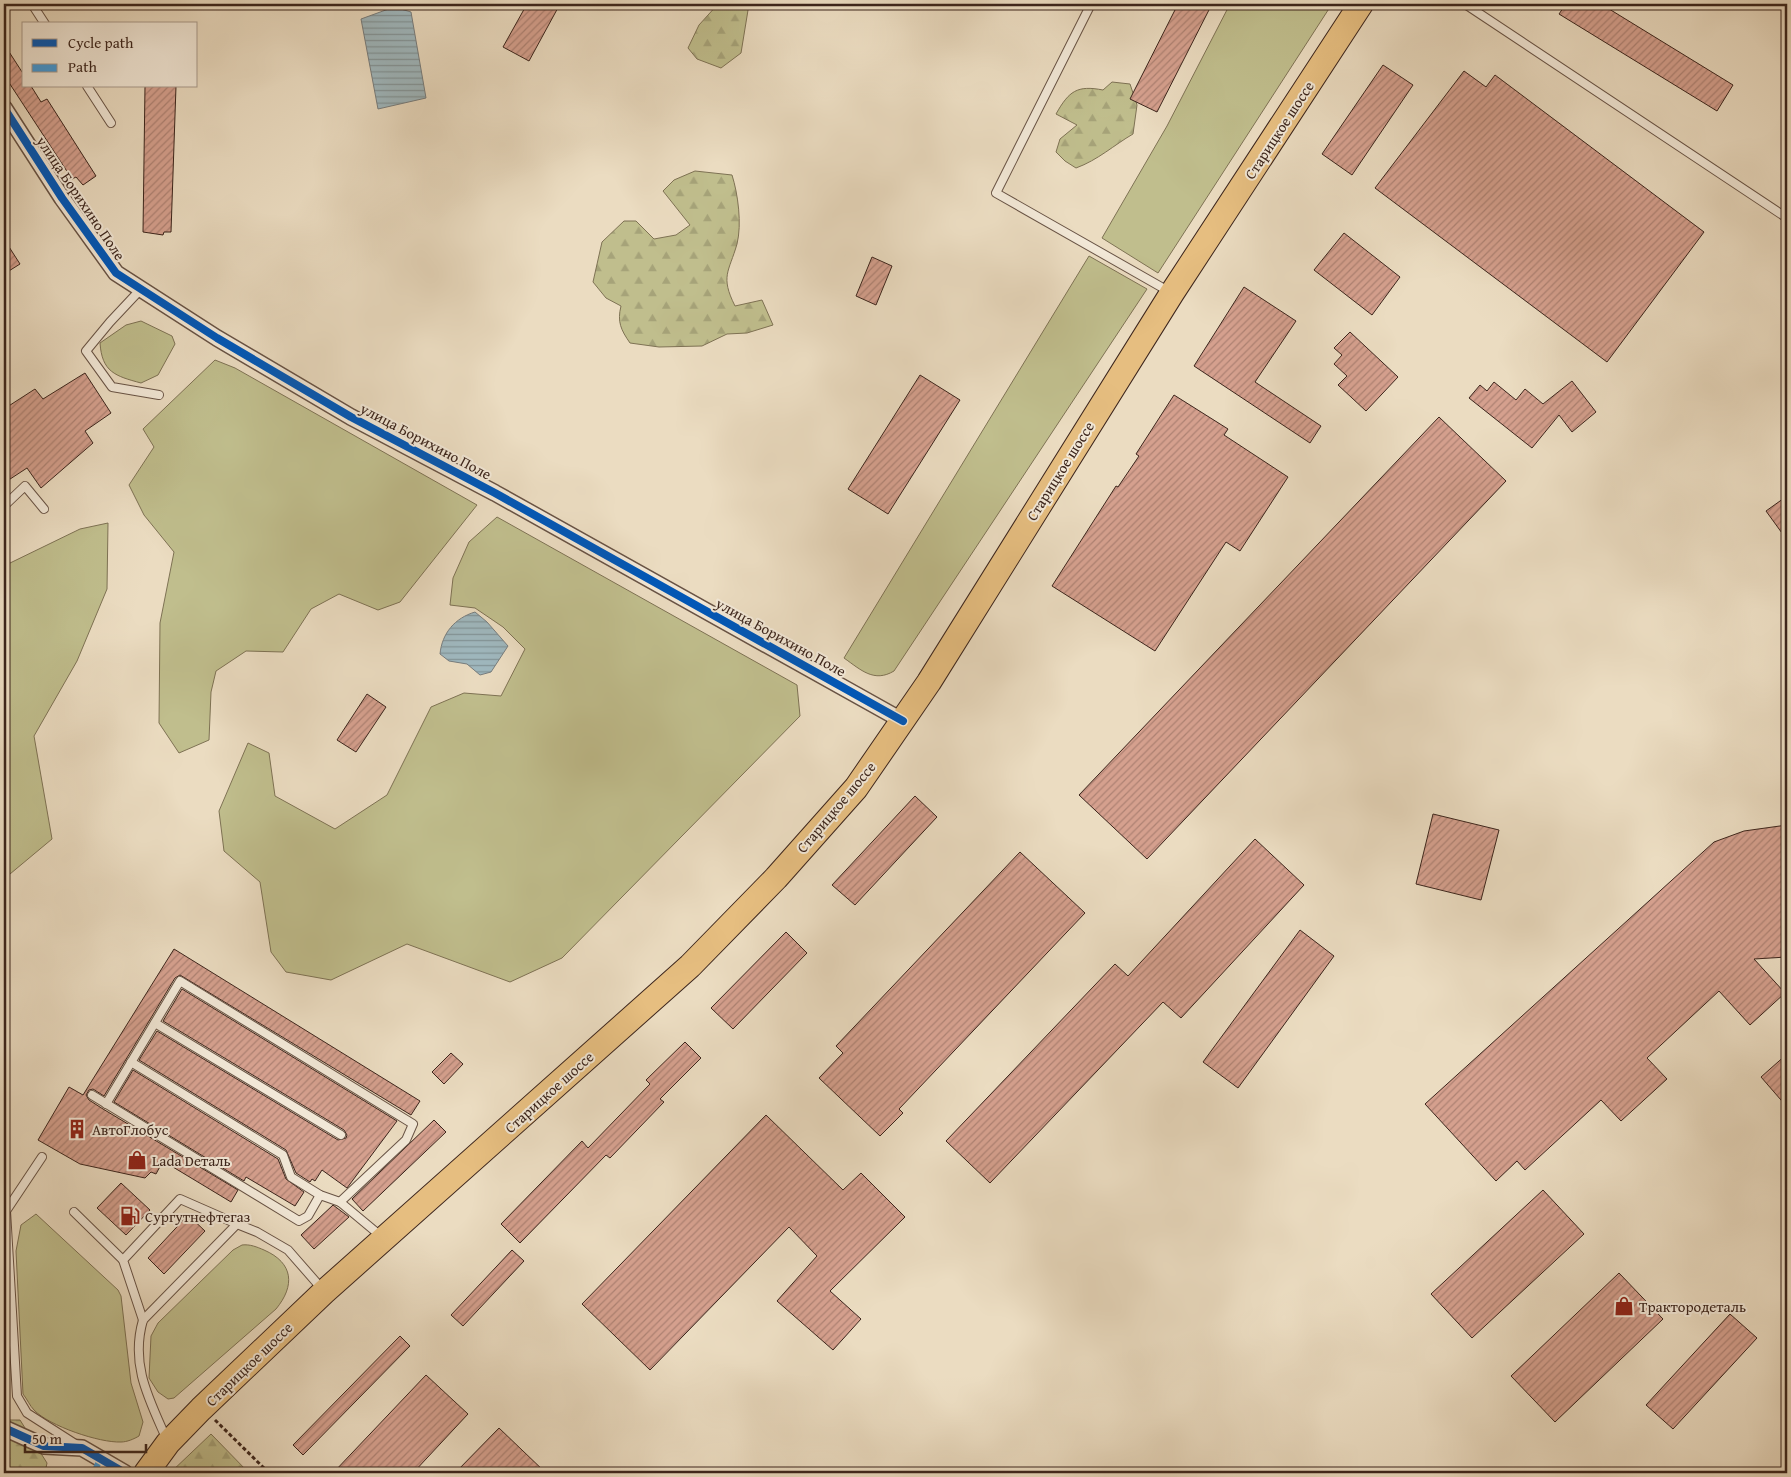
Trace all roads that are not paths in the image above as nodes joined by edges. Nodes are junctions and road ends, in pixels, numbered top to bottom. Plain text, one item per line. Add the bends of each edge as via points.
1 (32, 4) edge
2 (1092, 4) edge
3 (1361, 4) edge
4 (1465, 4) edge
5 (44, 22) edge
6 (88, 88) edge
7 (6, 115) edge
8 (111, 123) dead end
9 (1787, 218) edge
10 (142, 290) junction
11 (1172, 293) junction
12 (159, 395) dead end
13 (4, 506) edge
14 (44, 509) dead end
15 (903, 721) junction
16 (155, 1023) junction
17 (131, 1062) junction
18 (92, 1095) dead end
19 (106, 1104) junction
20 (341, 1135) dead end
21 (42, 1156) dead end
22 (320, 1195) junction
23 (340, 1202) junction
24 (74, 1212) dead end
25 (237, 1224) junction
26 (384, 1239) junction
27 (123, 1260) junction
28 (324, 1292) junction
29 (143, 1320) junction
30 (4, 1428) edge
31 (168, 1443) junction
32 (82, 1448) junction
33 (125, 1473) edge
34 (146, 1473) edge

1 - 5 lane
2 - 11 lane via 996,192
3 - 11 main road, Старицкое шоссе
4 - 9 lane
6 - 8 lane
7 - 10 street, улица Борихино Поле via 108,263 116,273
10 - 12 lane via 86,351 112,387
10 - 15 street, улица Борихино Поле via 351,417 495,493
11 - 15 main road, Старицкое шоссе
13 - 14 lane via 25,486
15 - 26 main road, Старицкое шоссе via 856,788 776,878 690,966
16 - 17 lane
16 - 20 lane
16 - 23 lane via 180,981 413,1124 406,1140
17 - 19 lane
17 - 22 lane via 283,1155 291,1177
18 - 19 lane
19 - 22 lane via 299,1220 308,1216
21 - 32 lane via 6,1211 17,1396 27,1413
22 - 23 lane
23 - 26 lane
24 - 27 lane
25 - 27 lane via 180,1199
25 - 28 lane via 288,1250
25 - 29 lane
26 - 28 main road, Старицкое шоссе
27 - 29 lane
28 - 31 main road, Старицкое шоссе
29 - 31 lane via 137,1340 140,1365 147,1392
30 - 32 street via 44,1446
31 - 34 main road, Старицкое шоссе
32 - 33 street

